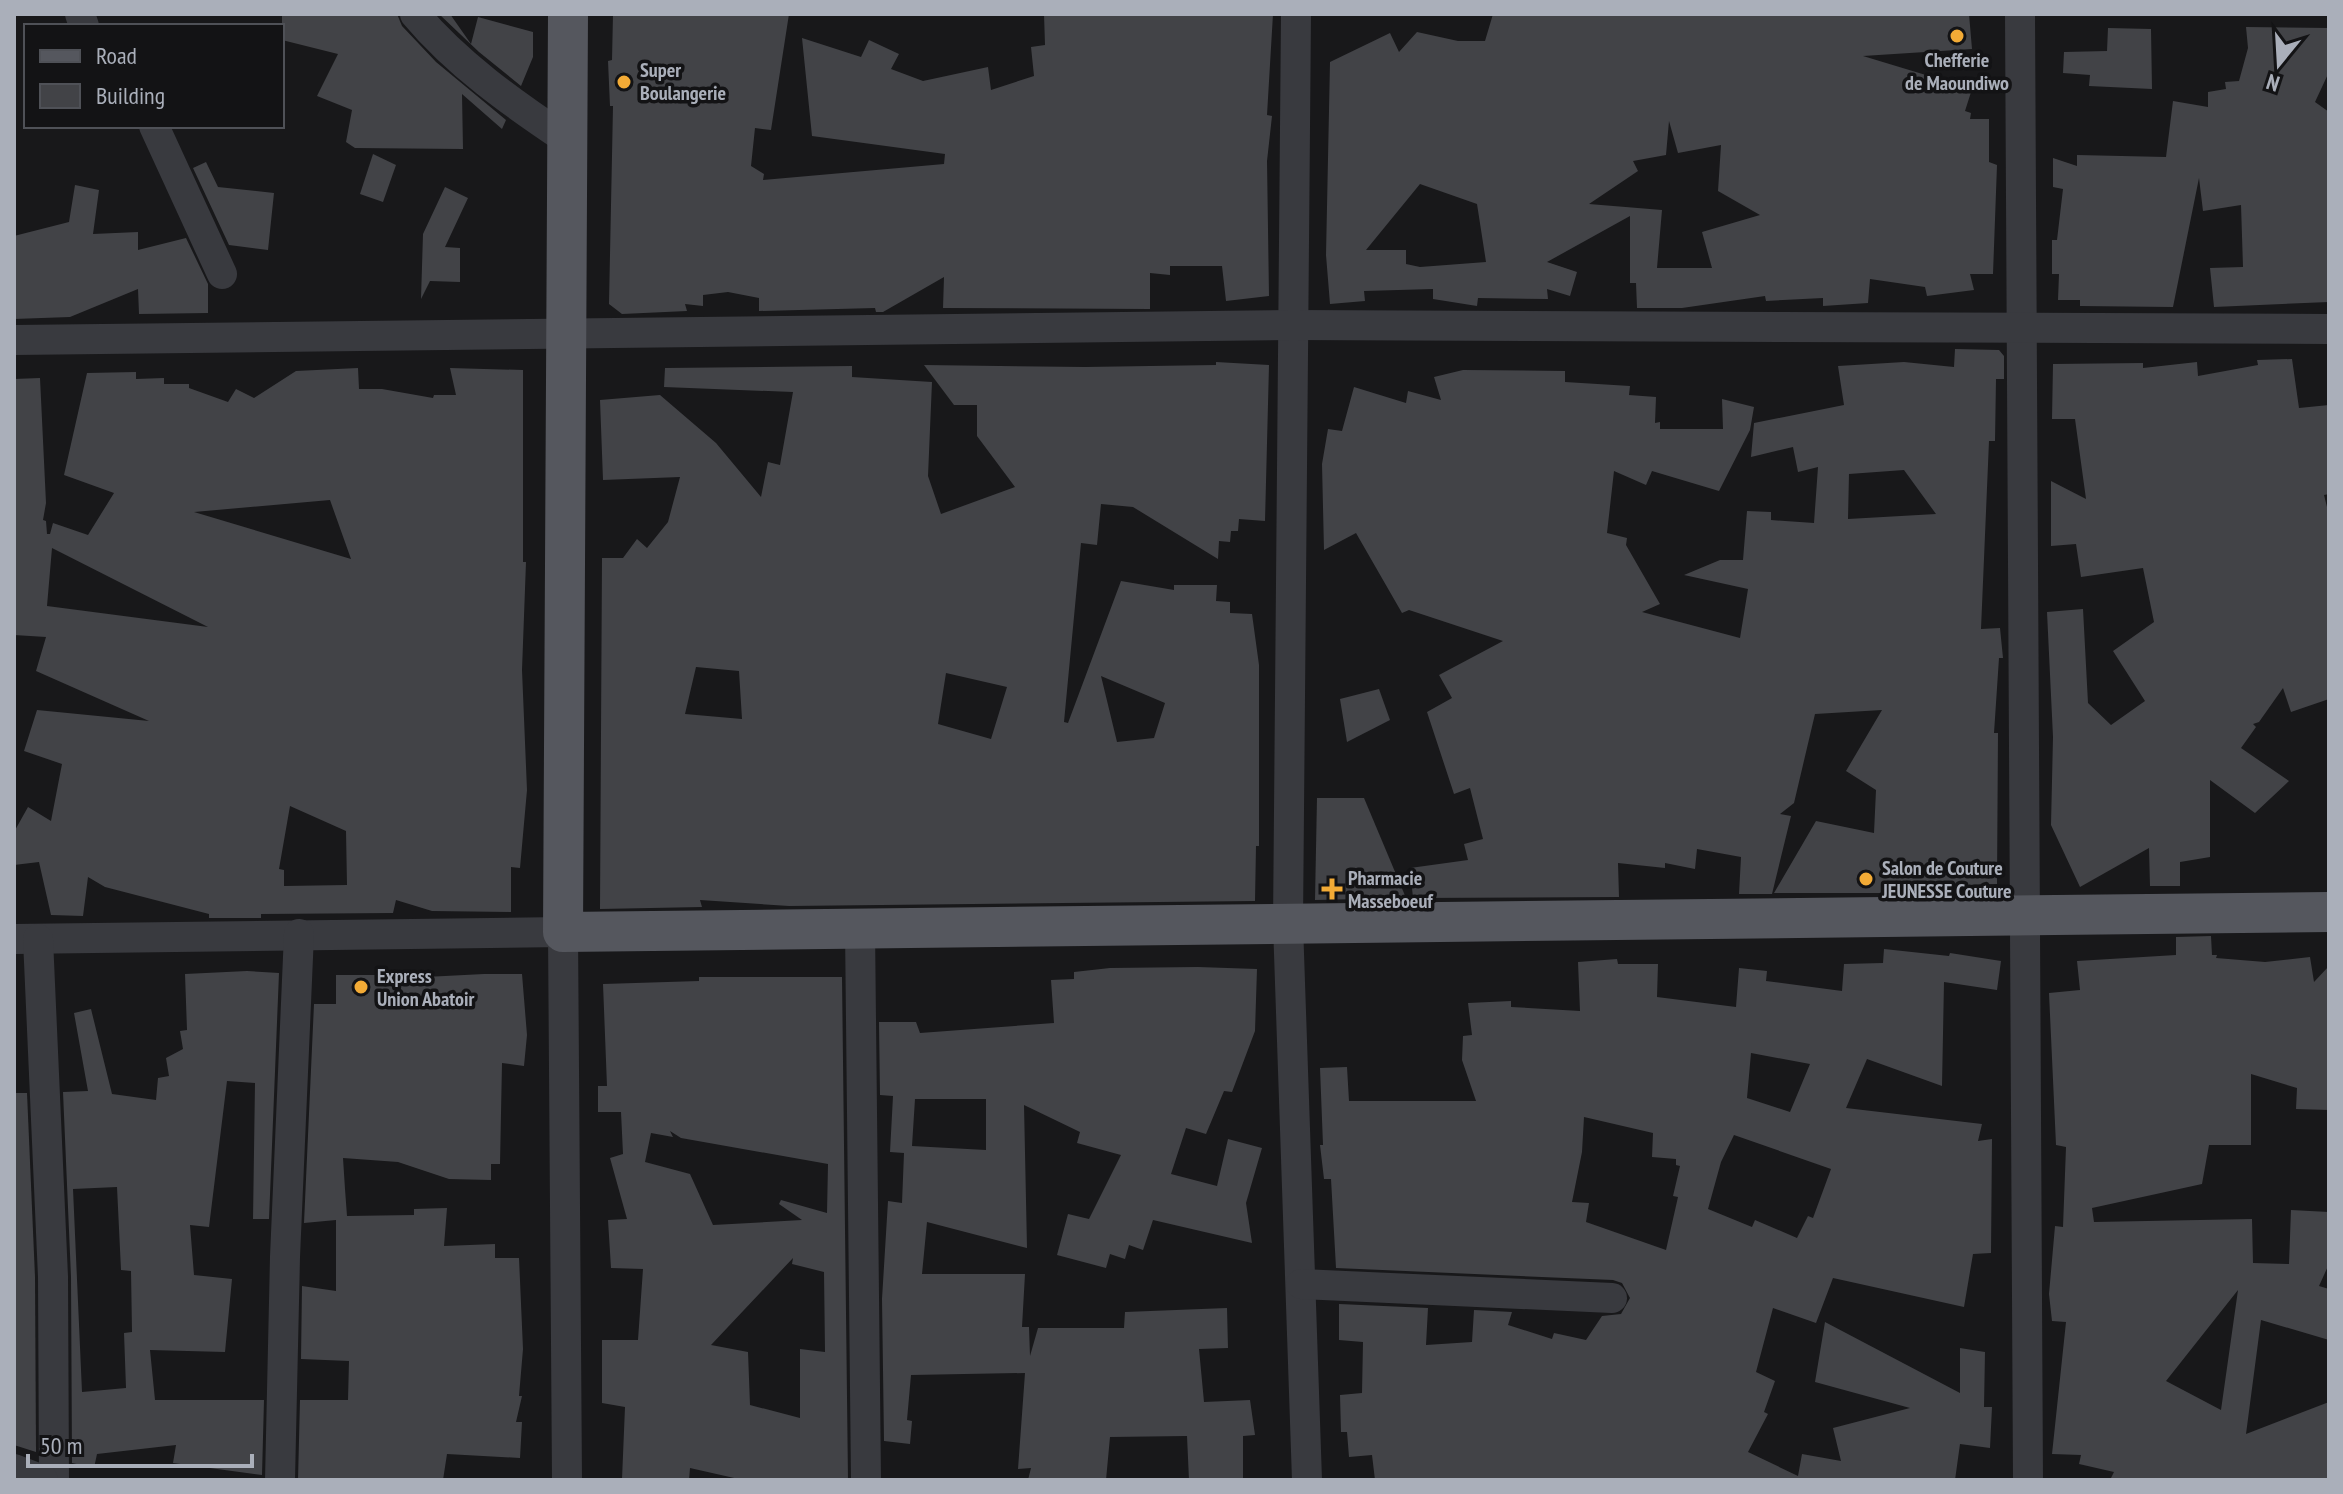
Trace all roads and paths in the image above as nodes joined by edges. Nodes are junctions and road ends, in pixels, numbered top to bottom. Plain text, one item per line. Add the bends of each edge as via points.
1 (415, 14) edge
2 (568, 14) edge
3 (1296, 14) edge
4 (2020, 14) edge
5 (155, 128) edge
6 (566, 139) junction
7 (222, 274) dead end
8 (1291, 325) junction
9 (2020, 327) junction
10 (2329, 329) edge
11 (567, 336) junction
12 (14, 340) edge
13 (2329, 912) edge
14 (2027, 915) junction
15 (1288, 924) junction
16 (860, 928) junction
17 (563, 932) junction
18 (299, 934) junction
19 (26, 939) edge
20 (1301, 1284) junction
21 (1612, 1298) dead end
22 (14, 1469) edge
23 (43, 1480) edge
24 (54, 1480) edge
25 (280, 1480) edge
26 (567, 1480) edge
27 (866, 1480) edge
28 (1307, 1480) edge
29 (2028, 1480) edge

1 - 6 street via 517,106
2 - 6 main road
3 - 8 street
4 - 9 street
5 - 7 street
6 - 11 main road
8 - 9 street
8 - 11 street
8 - 15 street
9 - 10 street
9 - 14 street
11 - 12 street
11 - 17 main road
13 - 14 main road
14 - 15 main road
14 - 29 street
15 - 16 main road
15 - 20 street
16 - 17 main road
16 - 27 street
17 - 18 street
17 - 26 street
18 - 19 street
18 - 25 street
19 - 24 street via 53,1277
20 - 21 street
20 - 28 street
22 - 23 street

